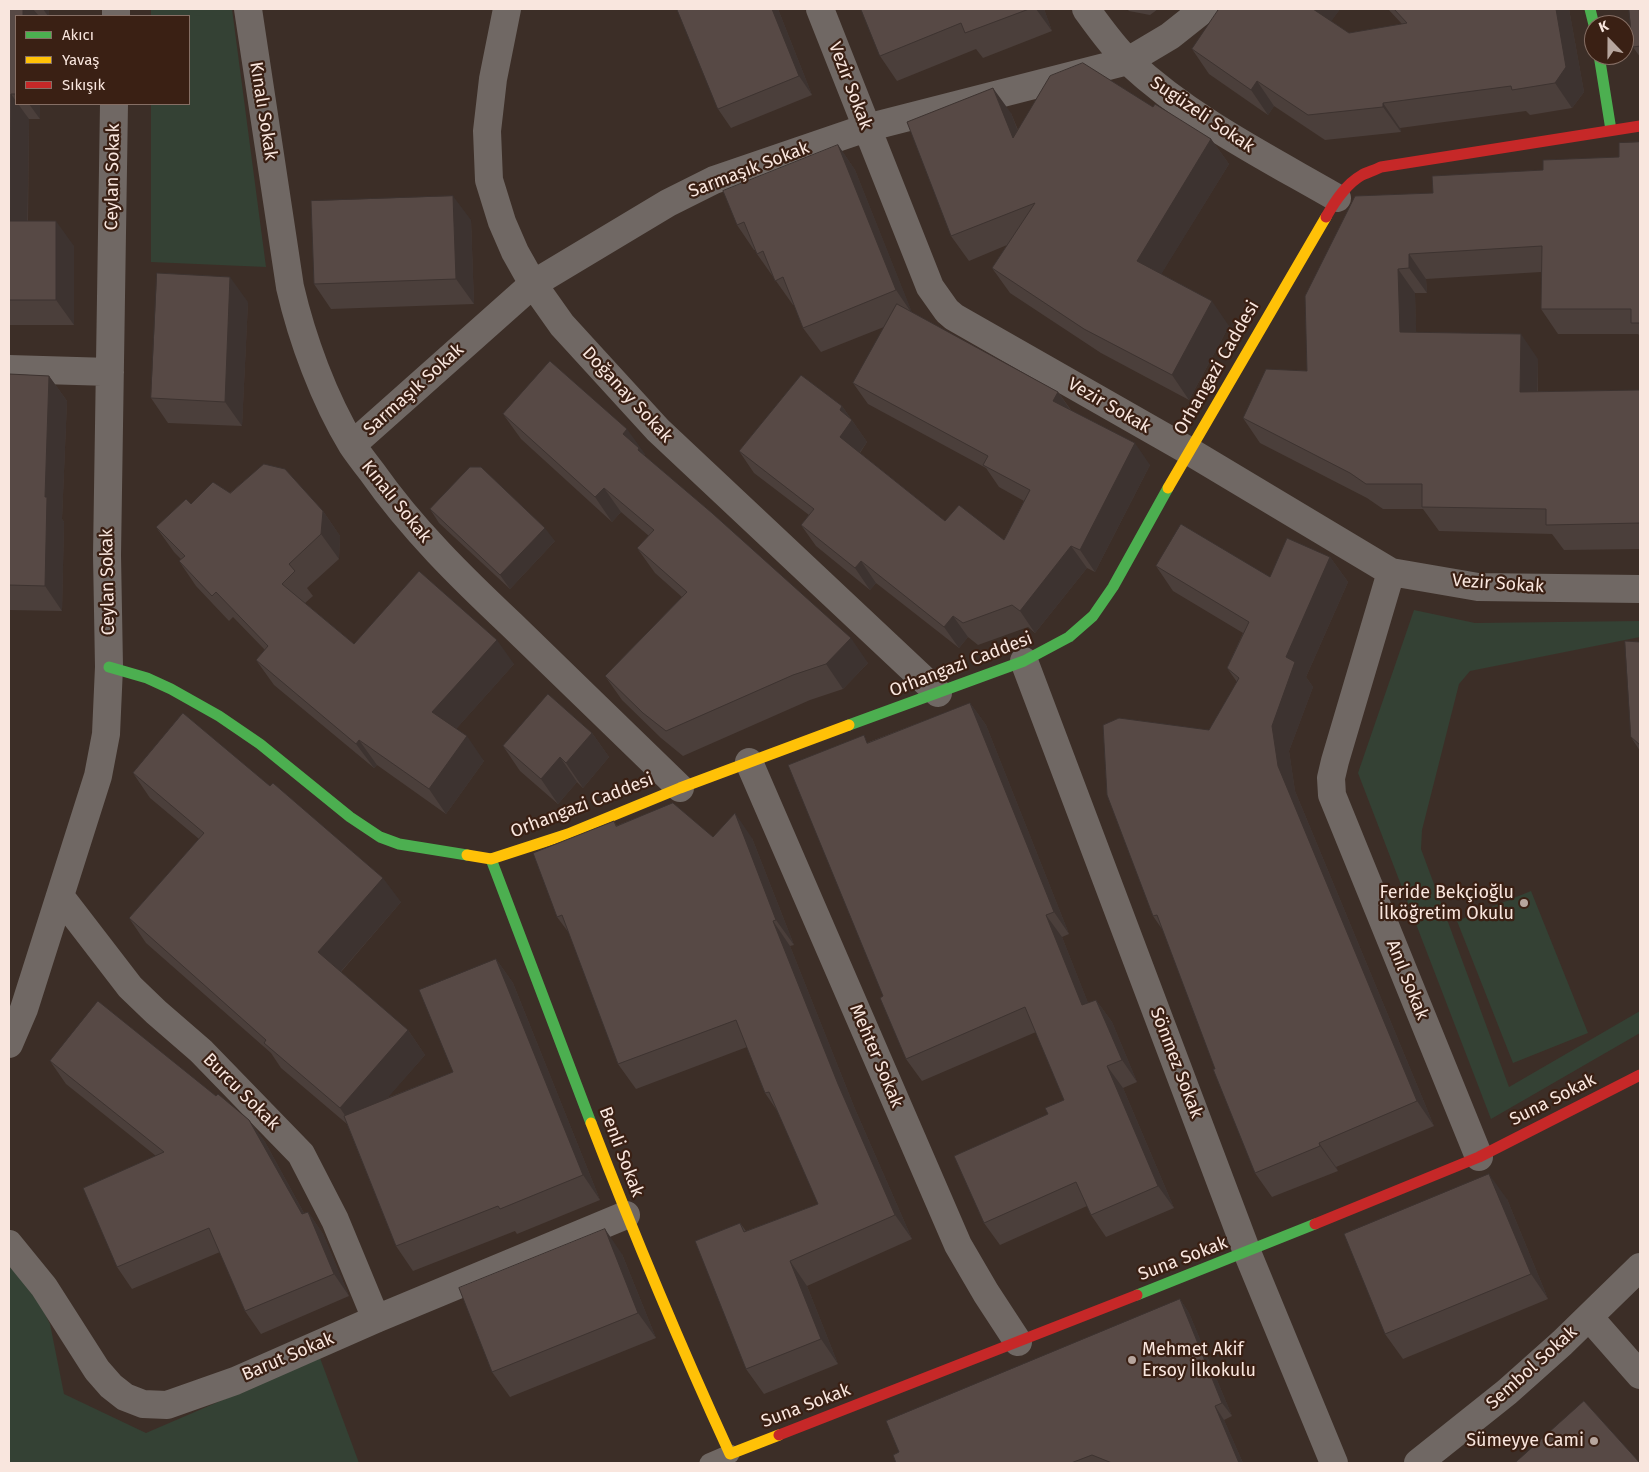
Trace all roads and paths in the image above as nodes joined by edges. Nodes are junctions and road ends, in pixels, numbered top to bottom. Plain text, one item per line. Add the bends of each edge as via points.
1 (248, 9) edge
2 (507, 9) edge
3 (820, 9) edge
4 (1086, 9) edge
5 (1204, 9) edge
6 (1128, 61) junction
7 (1600, 65) edge
8 (114, 105) edge
9 (1640, 126) edge
10 (866, 128) junction
11 (1610, 130) junction
12 (1337, 198) junction
13 (533, 284) junction
14 (9, 369) edge
15 (110, 372) junction
16 (352, 445) junction
17 (1189, 451) junction
18 (1390, 572) junction
19 (1640, 589) edge
20 (1024, 661) junction
21 (109, 667) junction
22 (938, 693) junction
23 (749, 762) junction
24 (680, 788) junction
25 (491, 859) junction
26 (60, 896) junction
27 (9, 1044) edge
28 (1640, 1075) edge
29 (1479, 1157) junction
30 (626, 1215) junction
31 (9, 1244) edge
32 (1247, 1252) junction
33 (1640, 1268) edge
34 (1589, 1317) junction
35 (376, 1319) junction
36 (1018, 1342) junction
37 (1640, 1375) edge
38 (730, 1454) junction
39 (709, 1463) edge
40 (1334, 1463) edge
41 (1418, 1463) edge

1 - 16 street, Kınalı Sokak via 290,287 327,394
2 - 13 street, Doğanay Sokak via 487,131 489,180 502,222
3 - 10 street, Vezir Sokak
4 - 6 street, Sugüzeli Sokak
5 - 6 street, Sarmaşık Sokak via 1170,36
6 - 10 street, Sarmaşık Sokak
6 - 12 street, Sugüzeli Sokak via 1215,127
7 - 11 street
8 - 15 street, Ceylan Sokak
9 - 11 street, Orhangazi Caddesi
10 - 13 street, Sarmaşık Sokak via 714,180 668,202
10 - 17 street, Vezir Sokak via 930,287 947,311
11 - 12 street, Orhangazi Caddesi via 1381,167 1362,175
12 - 17 street, Orhangazi Caddesi
13 - 16 street, Sarmaşık Sokak
13 - 22 street, Doğanay Sokak via 562,325 658,430
14 - 15 street
15 - 21 street, Ceylan Sokak
16 - 24 street, Kınalı Sokak via 402,513 432,546
17 - 18 street, Vezir Sokak
17 - 20 street, Orhangazi Caddesi via 1094,616 1069,637
18 - 19 street, Vezir Sokak via 1478,587
18 - 29 street, Anıl Sokak via 1335,761 1332,795
20 - 22 street, Orhangazi Caddesi
20 - 32 street, Sönmez Sokak
21 - 25 street, Orhangazi Caddesi via 171,689 219,716 380,837 399,844
21 - 26 street, Ceylan Sokak via 106,734 98,776
22 - 23 street, Orhangazi Caddesi
23 - 24 street, Orhangazi Caddesi
23 - 36 street, Mehter Sokak via 958,1245
24 - 25 street, Orhangazi Caddesi via 568,834
25 - 30 street, Benli Sokak
26 - 27 street, Ceylan Sokak via 24,1009
26 - 35 street, Burcu Sokak via 130,986 201,1051 301,1154 335,1220
28 - 29 street, Suna Sokak
29 - 32 street, Suna Sokak
30 - 35 street, Barut Sokak
30 - 38 street, Benli Sokak
31 - 35 street, Barut Sokak via 44,1287 92,1363 111,1386 125,1397 143,1404 167,1405 197,1395
32 - 36 street, Suna Sokak
32 - 40 street, Sönmez Sokak
33 - 34 street, Sembol Sokak
34 - 37 street
34 - 41 street, Sembol Sokak via 1507,1392
36 - 38 street, Suna Sokak
38 - 39 lane

